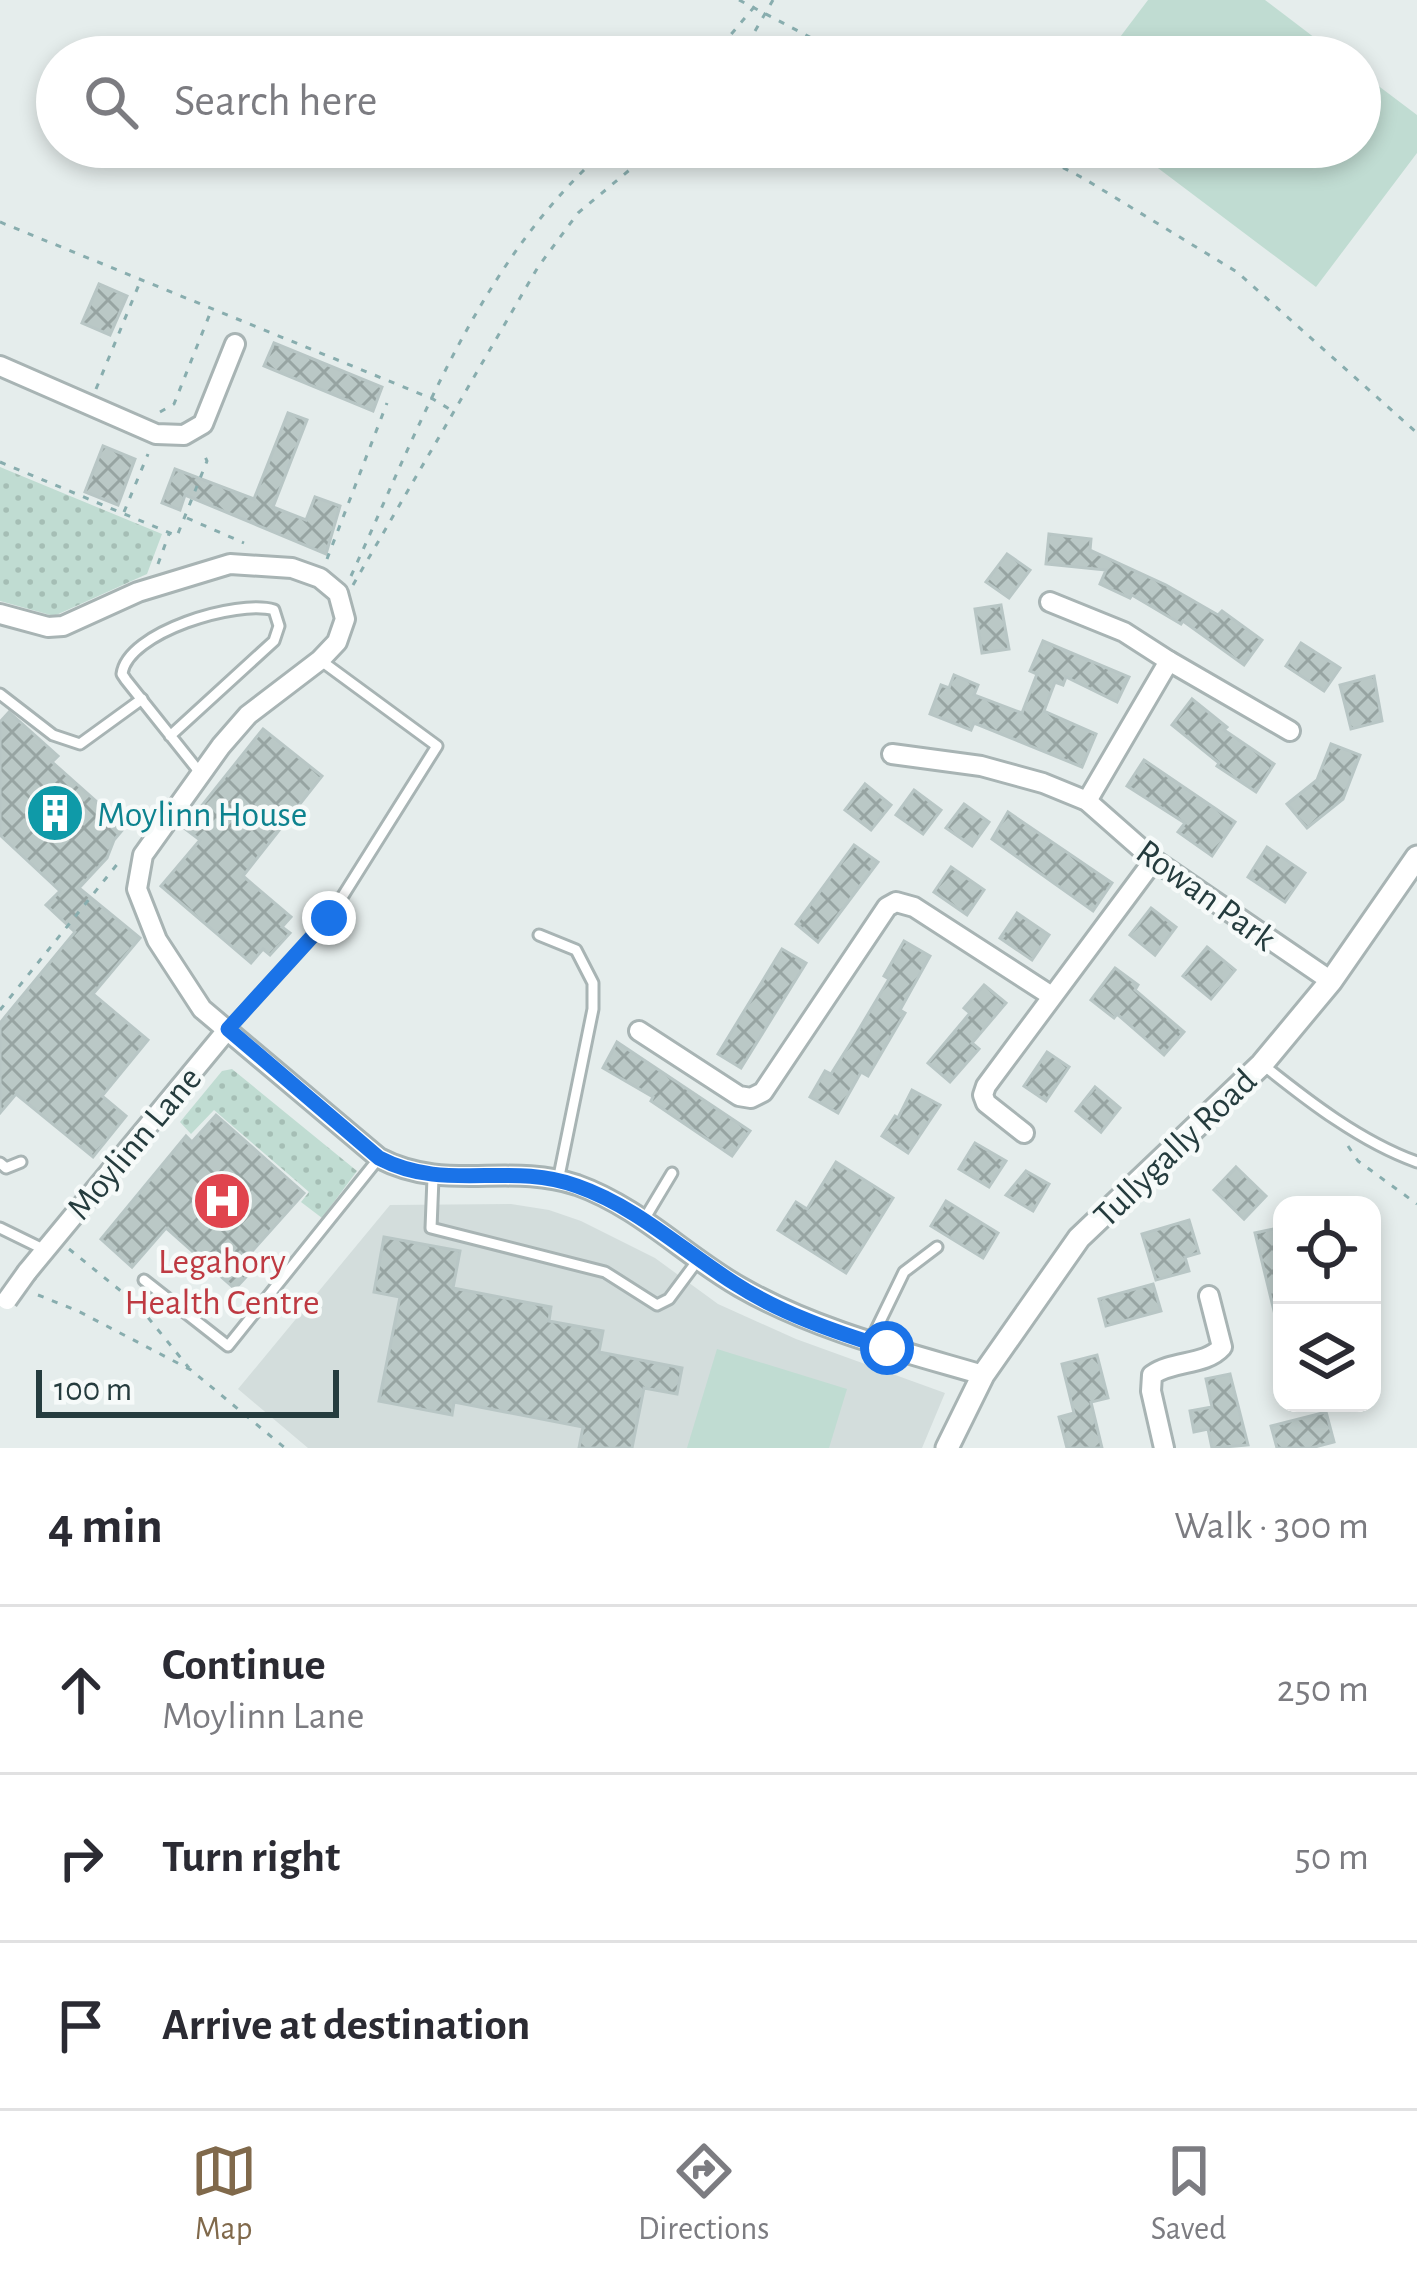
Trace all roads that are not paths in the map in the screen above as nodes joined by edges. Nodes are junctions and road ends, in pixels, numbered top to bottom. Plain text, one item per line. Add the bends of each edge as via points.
1 (235, 344) dead end
2 (0, 366) edge
3 (1050, 602) dead end
4 (0, 614) edge
5 (320, 660) junction
6 (1169, 661) junction
7 (0, 694) edge
8 (142, 699) junction
9 (1290, 731) dead end
10 (170, 736) junction
11 (892, 754) dead end
12 (201, 774) junction
13 (1087, 801) junction
14 (1417, 857) edge
15 (1154, 860) junction
16 (539, 935) dead end
17 (1331, 981) junction
18 (1050, 995) junction
19 (228, 1029) junction
20 (639, 1031) dead end
21 (1262, 1064) junction
22 (1024, 1133) dead end
23 (379, 1158) junction
24 (21, 1162) dead end
25 (1417, 1162) edge
26 (1, 1166) edge
27 (672, 1173) dead end
28 (434, 1178) junction
29 (558, 1181) junction
30 (644, 1218) junction
31 (0, 1228) edge
32 (48, 1243) junction
33 (937, 1247) dead end
34 (698, 1260) junction
35 (144, 1280) dead end
36 (1209, 1296) dead end
37 (3, 1302) edge
38 (870, 1342) junction
39 (983, 1375) junction
40 (947, 1448) edge
41 (1164, 1448) edge

1 - 2 street via 203,424 170,436
3 - 6 street
4 - 5 street via 63,626 230,564 273,564 320,578 340,600 343,630
5 - 12 street via 248,715
5 - 19 lane via 436,746 329,918
6 - 9 street
6 - 13 street
7 - 8 lane via 53,735 80,744
8 - 10 lane
8 - 10 lane via 122,668 142,645 246,605 274,610 274,641
10 - 12 lane
11 - 13 street, Rowan Park via 981,766
12 - 19 street via 147,849 138,872 141,908 202,1009
13 - 15 street, Rowan Park
14 - 17 street, Tullygally Road
15 - 17 street, Rowan Park
15 - 18 street
16 - 29 lane via 576,950 593,982
17 - 21 street, Tullygally Road
18 - 20 street via 896,902 752,1098
18 - 22 street via 983,1095
19 - 23 street, Moylinn Lane
19 - 32 street, Moylinn Lane
21 - 25 lane via 1304,1098
21 - 39 street, Tullygally Road via 1079,1238
23 - 28 street, Moylinn Lane
23 - 35 lane via 228,1346
24 - 26 lane
27 - 30 lane
28 - 29 street, Moylinn Lane
28 - 34 lane via 431,1228 605,1272 657,1305
29 - 30 street, Moylinn Lane
30 - 34 street, Moylinn Lane
31 - 32 lane
32 - 37 street, Moylinn Lane, bridge
33 - 38 lane via 904,1272
34 - 38 street, Moylinn Lane via 790,1312
36 - 41 street via 1222,1347 1152,1376
38 - 39 street, Moylinn Lane
39 - 40 street, Tullygally Road

